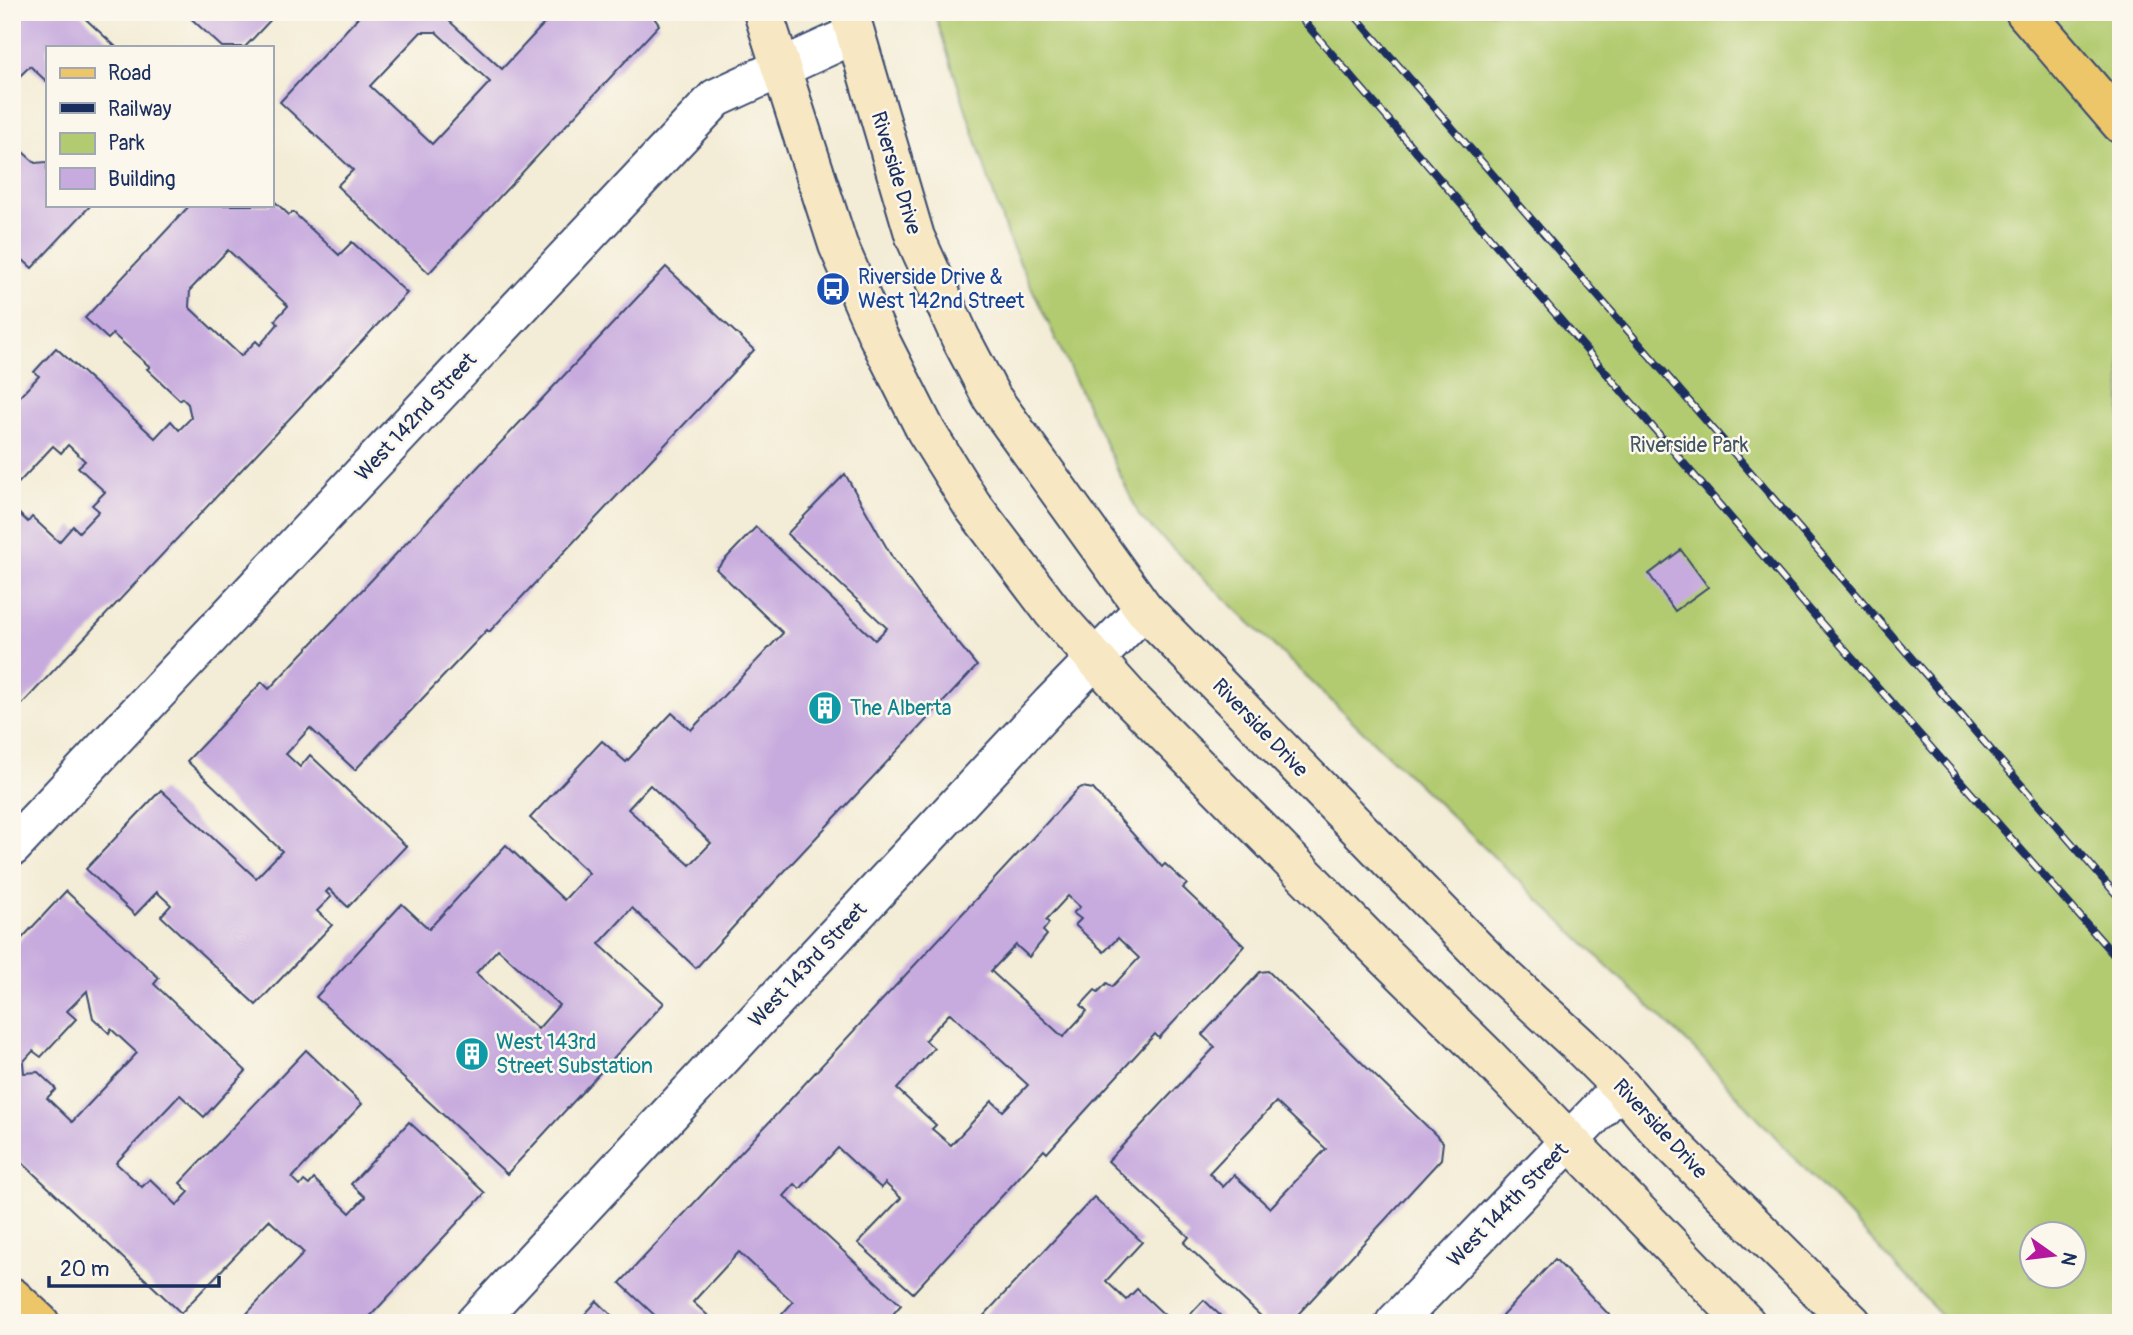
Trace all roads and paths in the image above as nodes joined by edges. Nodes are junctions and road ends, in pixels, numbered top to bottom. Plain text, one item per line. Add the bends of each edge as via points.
1 (2025, 12) edge
2 (763, 17) edge
3 (852, 23) edge
4 (782, 68) junction
5 (2121, 124) edge
6 (1144, 609) junction
7 (1096, 660) junction
8 (12, 847) edge
9 (1621, 1087) junction
10 (1569, 1142) junction
11 (12, 1297) edge
12 (40, 1323) edge
13 (475, 1323) edge
14 (1395, 1323) edge
15 (1746, 1323) edge
16 (1852, 1323) edge

1 - 5 main road
2 - 4 main road
3 - 4 street, West 142nd Street
3 - 6 main road, Riverside Drive via 915,237 960,337 992,398
4 - 7 main road via 838,245 926,431 972,505
4 - 8 street, West 142nd Street via 716,98
6 - 7 street, West 143rd Street
6 - 9 main road, Riverside Drive via 1495,968
7 - 10 main road
7 - 13 street, West 143rd Street
9 - 10 street, West 144th Street
9 - 16 main road, Riverside Drive via 1658,1130
10 - 14 street, West 144th Street
10 - 15 main road
11 - 12 main road

